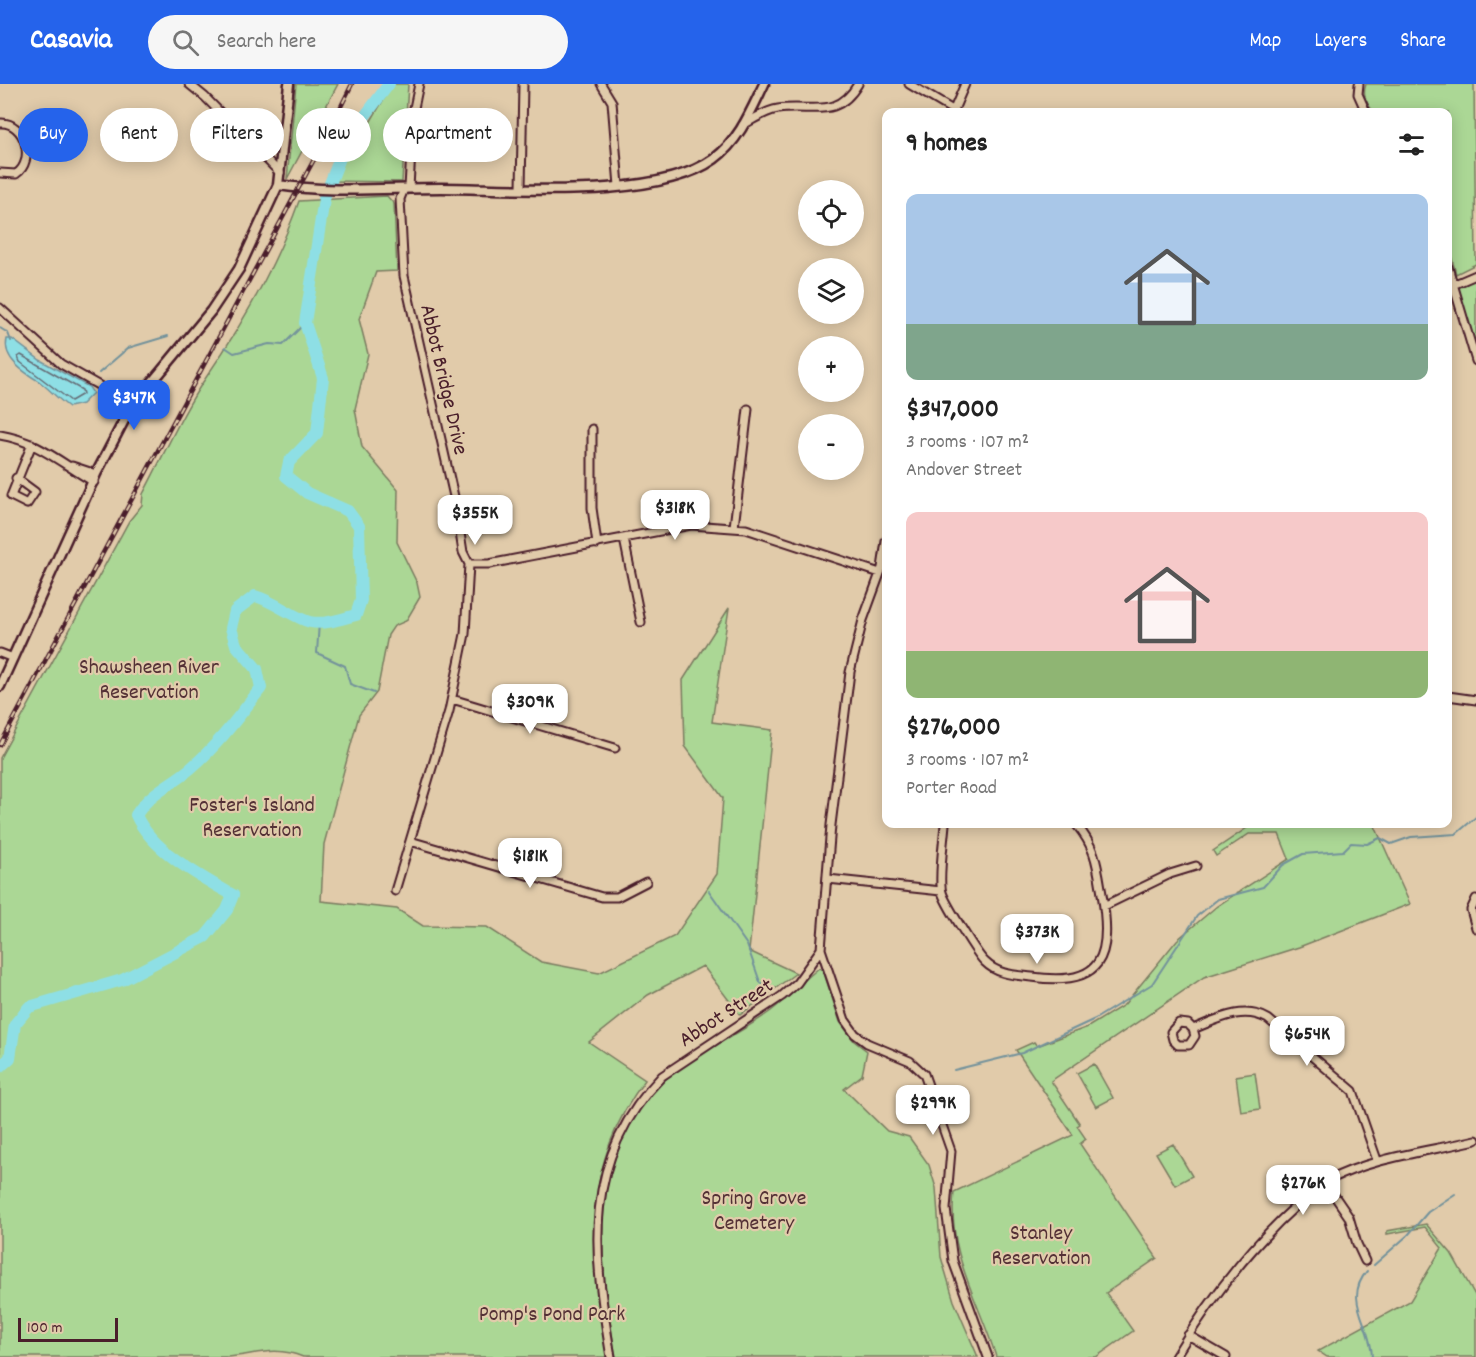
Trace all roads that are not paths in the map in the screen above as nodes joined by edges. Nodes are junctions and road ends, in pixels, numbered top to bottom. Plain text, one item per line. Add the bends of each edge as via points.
1 (189, 84) edge
2 (289, 84) edge
3 (419, 84) edge
4 (523, 84) edge
5 (601, 84) edge
6 (764, 84) edge
7 (858, 84) edge
8 (909, 84) edge
9 (965, 84) edge
10 (1359, 84) edge
11 (948, 108) edge
12 (956, 108) edge
13 (1364, 108) edge
14 (0, 123) edge
15 (743, 125) junction
16 (0, 173) edge
17 (280, 173) junction
18 (278, 184) junction
19 (619, 186) junction
20 (521, 188) junction
21 (407, 189) junction
22 (1476, 275) edge
23 (1452, 285) edge
24 (1452, 292) edge
25 (0, 308) edge
26 (1476, 361) edge
27 (133, 405) junction
28 (747, 410) dead end
29 (592, 429) dead end
30 (0, 435) edge
31 (32, 444) junction
32 (16, 478) dead end
33 (95, 478) junction
34 (734, 527) junction
35 (624, 539) junction
36 (597, 544) junction
37 (882, 562) edge
38 (469, 564) junction
39 (880, 573) junction
40 (641, 622) dead end
41 (0, 653) edge
42 (13, 658) junction
43 (0, 686) edge
44 (1452, 697) edge
45 (452, 699) junction
46 (1476, 700) edge
47 (615, 748) dead end
48 (945, 828) edge
49 (1079, 828) edge
50 (410, 841) junction
51 (1196, 866) dead end
52 (828, 879) junction
53 (646, 882) dead end
54 (395, 891) dead end
55 (941, 891) junction
56 (1476, 899) edge
57 (1104, 906) junction
58 (1476, 928) edge
59 (821, 949) junction
60 (1193, 1029) dead end
61 (1476, 1141) edge
62 (1377, 1161) junction
63 (1325, 1182) junction
64 (1365, 1261) dead end
65 (1188, 1335) junction
66 (611, 1357) edge
67 (988, 1357) edge
68 (1175, 1357) edge
69 (1226, 1357) edge

1 - 17 street
2 - 17 main road
3 - 21 street, Abbot Bridge Drive
4 - 20 street
5 - 19 street via 612,102
6 - 15 main road
7 - 15 street via 840,105 774,110
8 - 11 street
9 - 12 street
10 - 13 street via 1358,94
14 - 16 street via 9,123 18,130 27,155 25,167 16,174
15 - 19 main road via 714,159 692,171
17 - 18 main road
18 - 21 main road via 317,189
18 - 27 main road via 233,278 211,311
19 - 20 main road
20 - 21 main road
21 - 38 street, Abbot Bridge Drive via 400,199 404,276 463,552
22 - 23 street
24 - 26 street
25 - 27 street via 61,364
27 - 33 main road
28 - 34 street
29 - 36 street via 591,499
30 - 31 street
31 - 32 street
31 - 33 street via 76,472
33 - 42 main road
34 - 35 street via 691,525
34 - 39 street
35 - 36 street
35 - 40 street
36 - 38 street via 489,564
37 - 39 street, Abbot Street
38 - 45 street, Abbot Bridge Drive via 465,634
39 - 52 street, Abbot Street via 850,672
41 - 42 street
42 - 43 main road
44 - 46 street
45 - 47 street
45 - 50 street, Abbot Bridge Drive
48 - 55 street
49 - 57 street via 1096,853
50 - 53 street via 602,897 617,897
50 - 54 street, Abbot Bridge Drive
51 - 57 street via 1170,874
52 - 55 street
52 - 59 street, Abbot Street
55 - 57 street via 983,961 1000,973 1061,981 1085,973 1103,954 1108,930
56 - 58 street via 1471,910
59 - 66 street, Abbot Street via 797,983 782,996 662,1076 624,1127 608,1164 596,1240
59 - 67 street via 845,1020 855,1034 910,1061 924,1074 951,1150 946,1209 953,1260
60 - 62 street via 1239,1013 1268,1019 1353,1091
61 - 62 street
62 - 63 street
63 - 64 street via 1349,1217
63 - 65 street via 1258,1245
65 - 68 street
65 - 69 street

